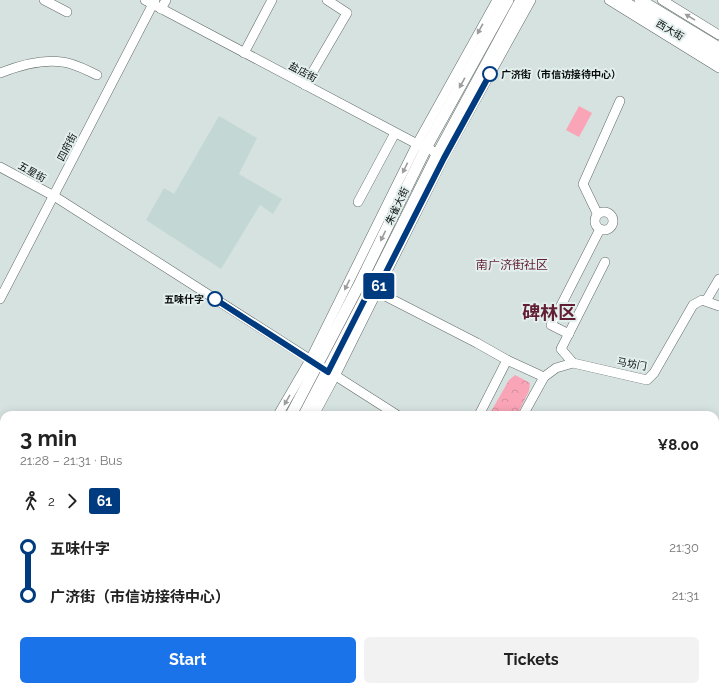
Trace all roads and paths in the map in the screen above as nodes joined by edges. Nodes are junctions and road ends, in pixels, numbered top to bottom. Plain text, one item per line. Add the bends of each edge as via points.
1 (44, 0) edge
2 (166, 0) edge
3 (272, 0) edge
4 (328, 0) edge
5 (503, 0) edge
6 (508, 0) edge
7 (521, 0) edge
8 (531, 0) edge
9 (609, 0) edge
10 (621, 0) edge
11 (640, 0) edge
12 (662, 0) edge
13 (151, 2) edge
14 (161, 9) junction
15 (67, 12) dead end
16 (718, 30) edge
17 (719, 48) edge
18 (244, 53) junction
19 (719, 59) edge
20 (719, 68) edge
21 (0, 73) edge
22 (97, 75) dead end
23 (305, 85) junction
24 (620, 101) dead end
25 (395, 133) junction
26 (422, 145) junction
27 (440, 156) junction
28 (0, 167) edge
29 (54, 196) junction
30 (358, 202) dead end
31 (597, 213) junction
32 (600, 229) junction
33 (605, 262) dead end
34 (719, 279) edge
35 (360, 283) junction
36 (373, 291) junction
37 (0, 300) edge
38 (706, 301) junction
39 (719, 306) edge
40 (569, 334) junction
41 (507, 360) junction
42 (313, 362) junction
43 (573, 363) junction
44 (331, 374) junction
45 (544, 377) junction
46 (281, 411) edge
47 (293, 411) edge
48 (307, 411) edge
49 (316, 411) edge
50 (391, 411) edge
51 (481, 411) edge
52 (525, 411) edge

1 - 15 street
2 - 14 street
3 - 18 street
4 - 23 street via 347,13
5 -> 26 street via 496,2
6 -> 26 main road, 朱雀大街
7 - 27 main road, 朱雀大街
8 - 27 street
9 - 20 street
10 - 19 main road, 西大街
11 - 17 main road, 西大街
16 -> 12 street
13 - 14 street, 盐店街
13 - 29 street, 四府街
14 - 18 street, 盐店街
18 - 23 street, 盐店街
21 - 22 street via 42,62 62,62
23 - 25 street, 盐店街
24 - 31 street via 583,184
25 - 26 street, 盐店街
25 - 30 street
26 - 27 street, 盐店街
26 -> 35 main road, 朱雀大街
26 -> 42 street
27 - 36 main road, 朱雀大街
28 - 29 street, 五星街
29 - 37 street, 四府街
29 - 42 street
31 - 32 street via 594,224
31 - 32 street via 608,212 613,221 607,230
32 - 40 street via 551,325
33 - 40 street
34 - 38 street
35 - 36 street
35 - 42 main road, 朱雀大街
36 - 41 street
36 - 44 main road, 朱雀大街
38 - 39 street
38 - 43 street, 马坊门 via 702,300 692,305 654,373 647,380
40 - 43 street via 561,349
41 - 45 street
41 - 51 street
42 - 44 street
42 -> 46 street
42 - 47 main road, 朱雀大街
43 - 45 street via 556,368
44 - 48 main road, 朱雀大街
44 - 49 street
44 - 50 street
45 - 52 street

